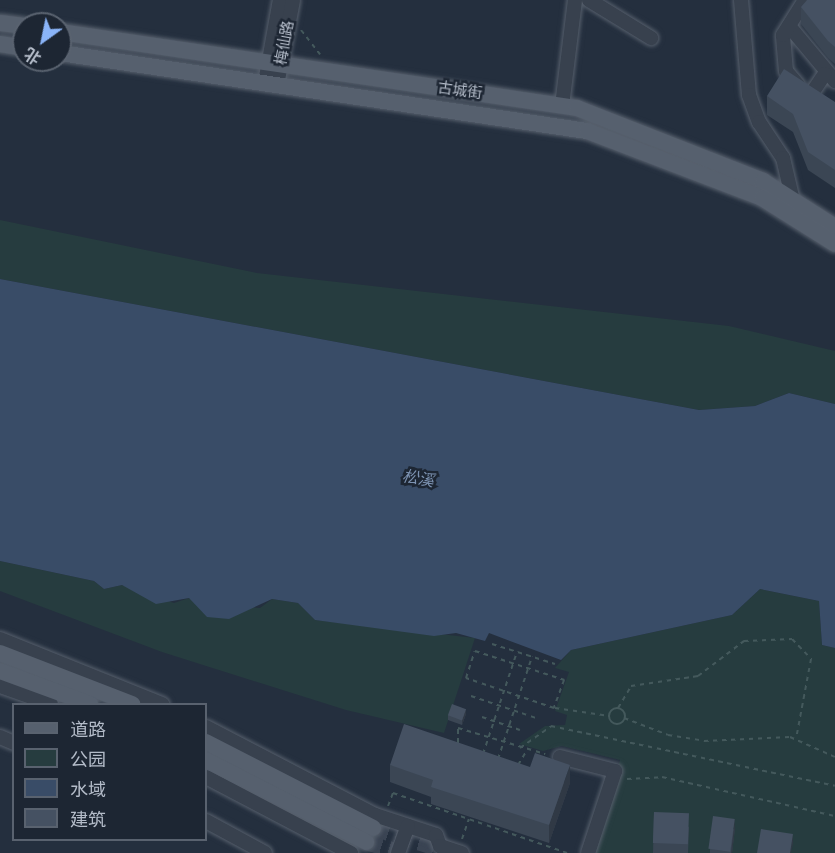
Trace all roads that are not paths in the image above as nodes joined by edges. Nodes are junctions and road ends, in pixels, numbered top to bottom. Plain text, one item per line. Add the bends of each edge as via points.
1 (280, 0) edge
2 (293, 0) edge
3 (575, 0) edge
4 (589, 0) edge
5 (741, 0) edge
6 (805, 0) edge
7 (789, 26) junction
8 (72, 34) edge
9 (651, 38) dead end
10 (72, 55) edge
11 (275, 63) junction
12 (830, 77) edge
13 (271, 84) junction
14 (812, 93) junction
15 (827, 104) edge
16 (562, 106) junction
17 (793, 201) junction
18 (835, 227) edge
19 (835, 244) edge
20 (0, 639) edge
21 (0, 653) edge
22 (0, 671) edge
23 (0, 686) edge
24 (46, 703) edge
25 (85, 703) edge
26 (127, 703) edge
27 (157, 703) edge
28 (207, 728) edge
29 (207, 743) edge
30 (560, 757) dead end
31 (207, 760) edge
32 (207, 778) edge
33 (207, 822) edge
34 (408, 826) junction
35 (375, 829) junction
36 (459, 852) edge
37 (265, 853) edge
38 (351, 853) edge
39 (398, 853) edge
40 (588, 853) edge

1 - 11 street, 梅仙路
2 - 11 street, 梅仙路
3 - 16 street
4 - 9 street
5 - 17 street via 749,95 759,122 783,158
6 - 7 street
7 - 12 street
7 - 14 street via 783,35 786,71
8 - 11 main road, 古城街
10 - 13 main road, 古城街
11 - 13 street, 梅仙路
11 - 16 main road, 古城街
12 - 14 street
13 - 19 main road, 古城街 via 586,131 762,198
14 - 15 street
16 - 17 main road, 古城街 via 762,181
17 - 18 main road, 古城街
20 - 27 street
21 - 26 main road
22 - 25 main road
23 - 24 street
28 - 35 street
29 - 35 main road
30 - 40 street via 615,771
31 - 35 main road
32 - 38 street
33 - 37 street
34 - 35 street
34 - 36 street via 436,835 440,846
34 - 39 street

